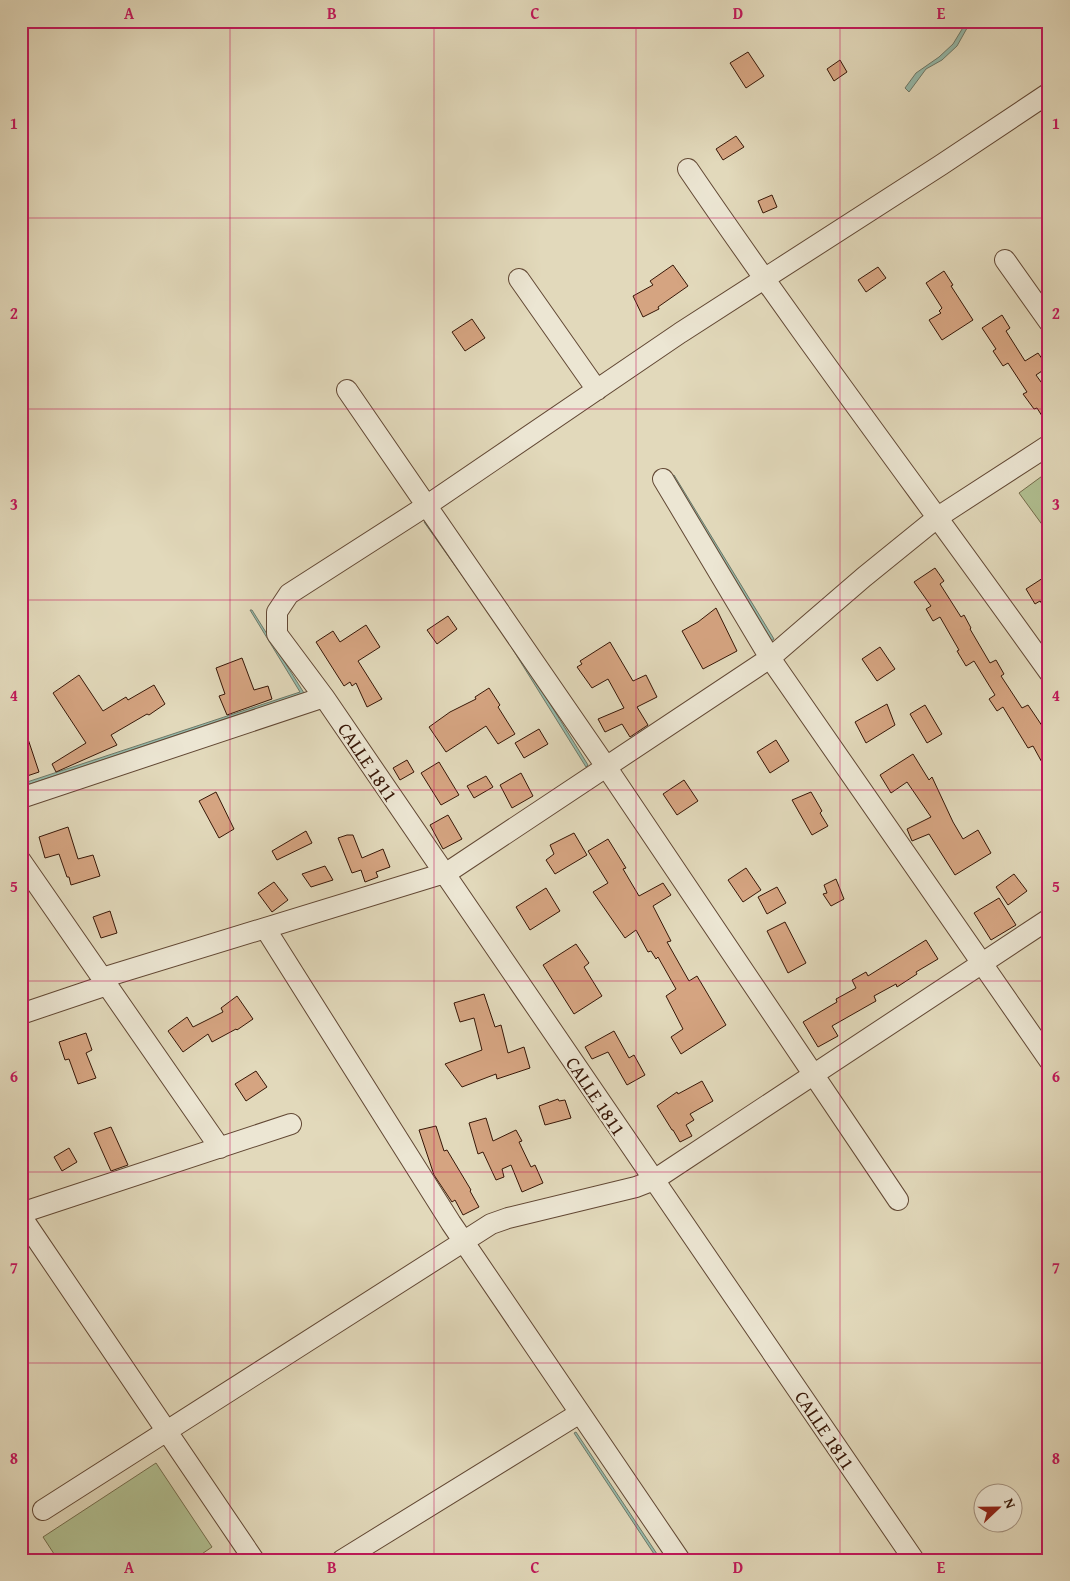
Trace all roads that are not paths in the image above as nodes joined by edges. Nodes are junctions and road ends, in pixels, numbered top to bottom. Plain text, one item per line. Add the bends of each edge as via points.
1 (1049, 93) edge
2 (688, 169) dead end
3 (1005, 260) dead end
4 (519, 279) dead end
5 (764, 280) junction
6 (1049, 322) edge
7 (347, 390) dead end
8 (597, 390) junction
9 (1049, 445) edge
10 (663, 479) dead end
11 (426, 506) junction
12 (938, 517) junction
13 (770, 658) junction
14 (1049, 672) edge
15 (324, 698) junction
16 (607, 768) junction
17 (21, 798) edge
18 (21, 861) edge
19 (444, 873) junction
20 (1049, 919) edge
21 (265, 928) junction
22 (982, 964) junction
23 (105, 982) junction
24 (21, 1014) edge
25 (1049, 1060) edge
26 (813, 1075) junction
27 (291, 1124) dead end
28 (220, 1148) junction
29 (654, 1180) junction
30 (898, 1200) dead end
31 (21, 1214) edge
32 (464, 1241) junction
33 (580, 1413) junction
34 (167, 1431) junction
35 (43, 1510) dead end
36 (254, 1560) edge
37 (342, 1560) edge
38 (680, 1560) edge
39 (914, 1560) edge

1 - 5 street
2 - 5 street
3 - 6 street
4 - 8 street
5 - 8 street
5 - 12 street
7 - 11 street
8 - 11 street
9 - 12 street
10 - 13 street
11 - 15 street, CALLE 1811 via 289,594 277,612 277,634
11 - 16 street
12 - 13 street
12 - 14 street
13 - 16 street
13 - 22 street
15 - 17 street
15 - 19 street, CALLE 1811
16 - 19 street
16 - 26 street
18 - 23 street
19 - 21 street
19 - 29 street, CALLE 1811
20 - 22 street
21 - 23 street
21 - 32 street
22 - 25 street
22 - 26 street
23 - 24 street
23 - 28 street
26 - 29 street
26 - 30 street
27 - 28 street
28 - 31 street
29 - 32 street via 508,1218 490,1224
29 - 39 street, CALLE 1811
31 - 34 street
32 - 33 street
32 - 34 street
33 - 37 street
33 - 38 street
34 - 35 street
34 - 36 street

